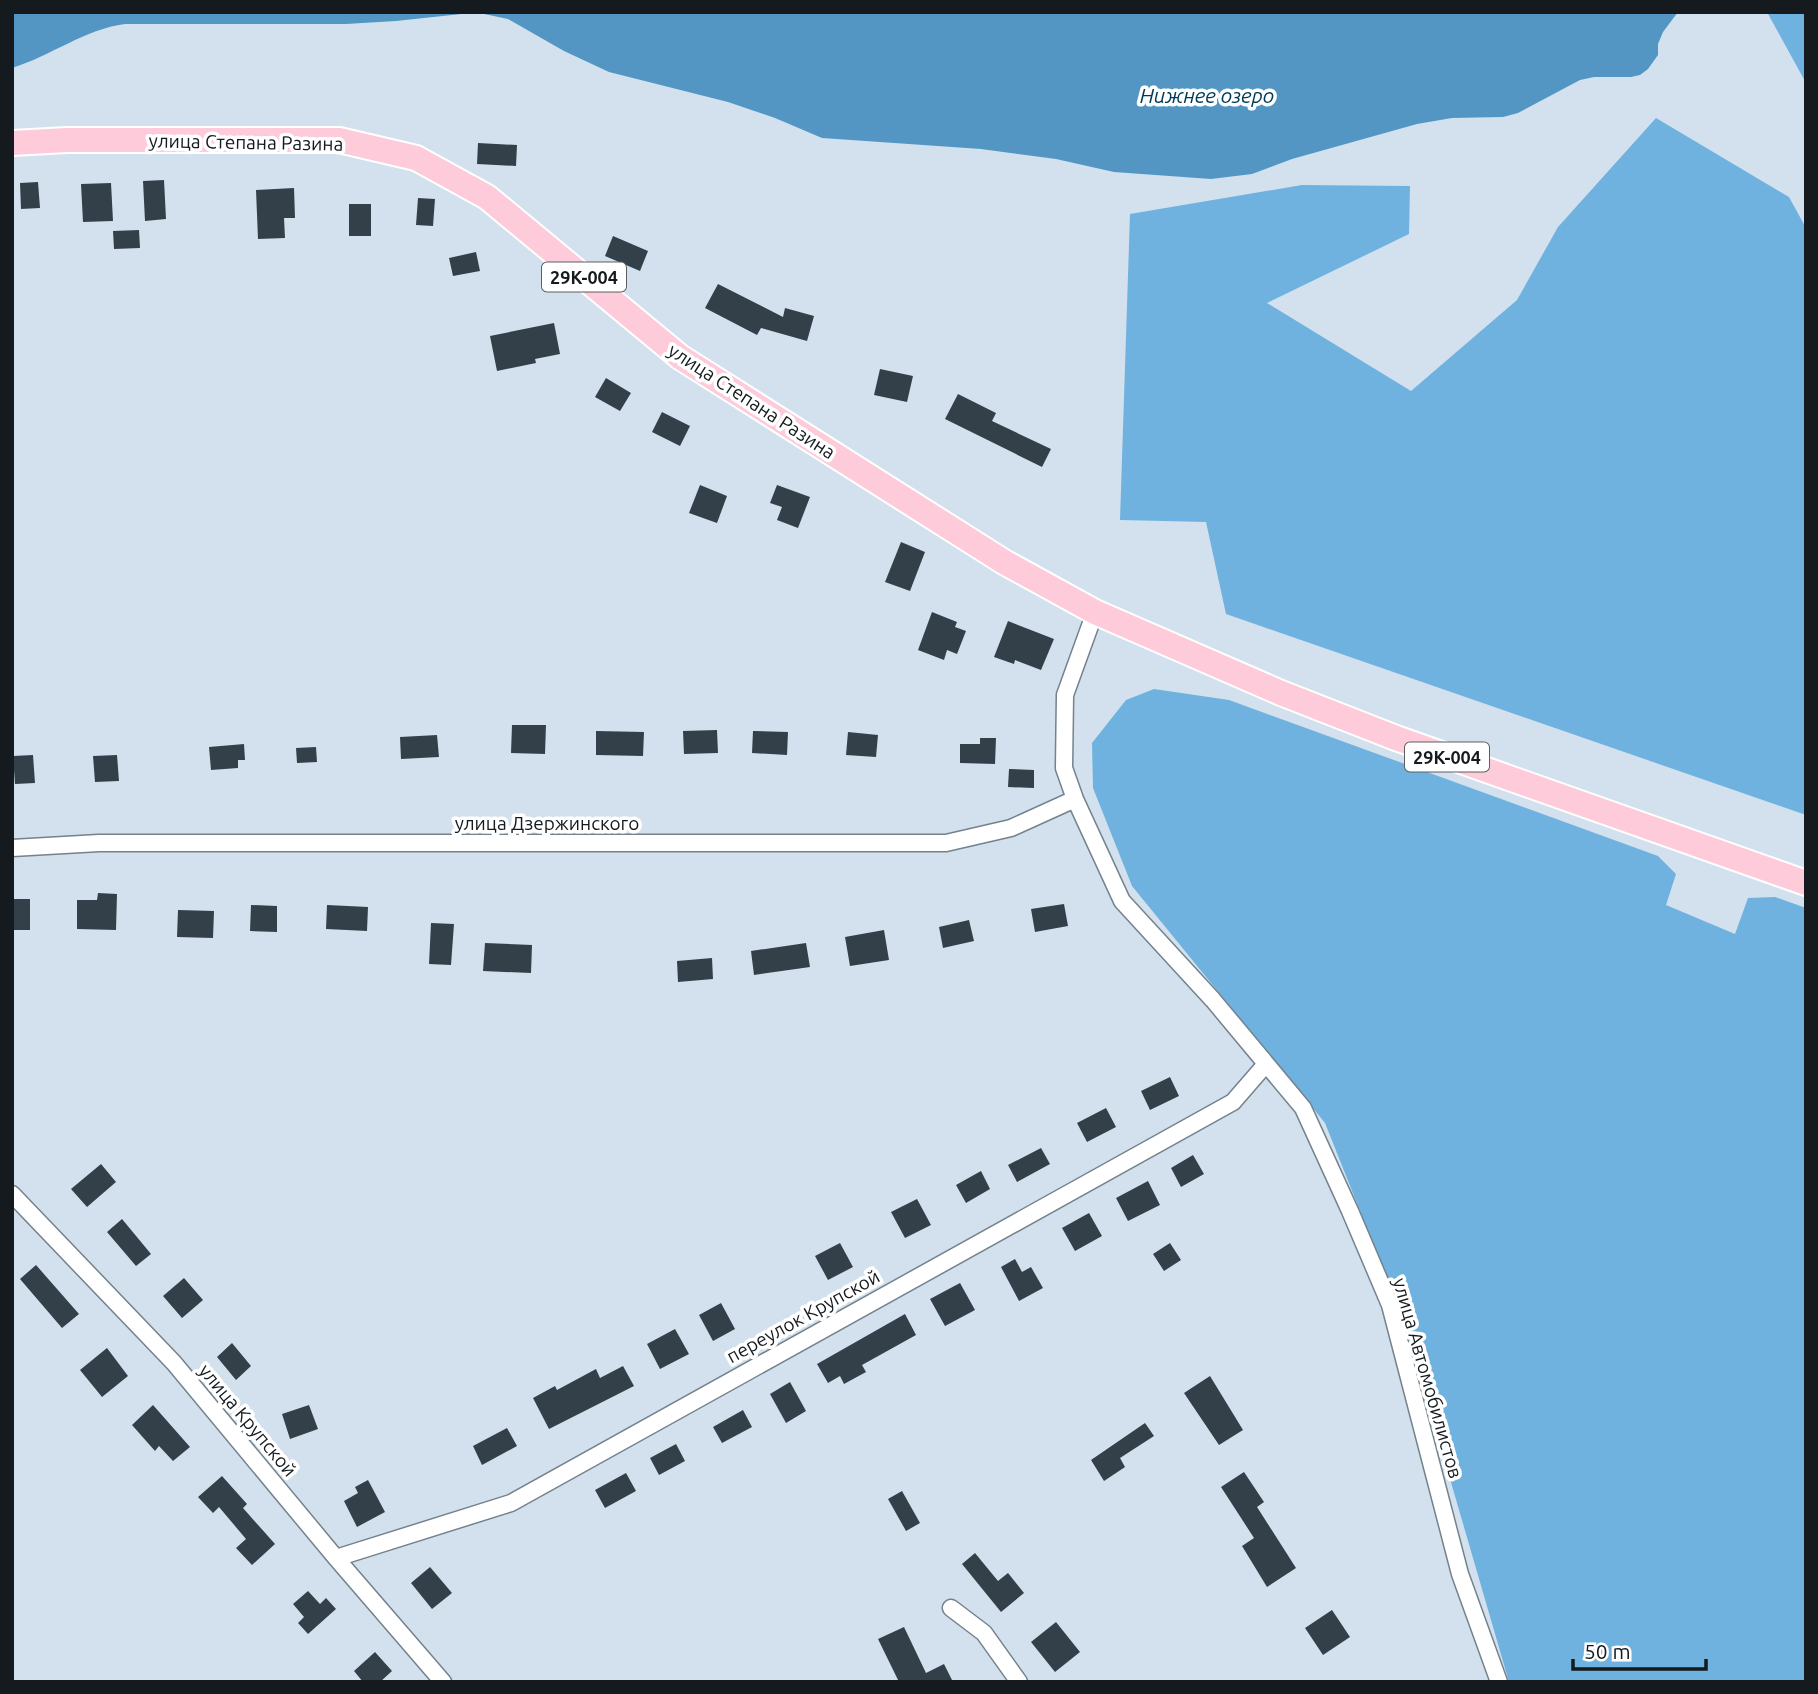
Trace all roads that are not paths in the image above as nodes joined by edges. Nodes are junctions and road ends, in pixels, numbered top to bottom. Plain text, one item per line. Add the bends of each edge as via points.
1 (12, 143) edge
2 (1095, 612) junction
3 (1074, 799) junction
4 (12, 848) edge
5 (1806, 883) edge
6 (1266, 1064) junction
7 (12, 1194) edge
8 (336, 1558) junction
9 (951, 1608) dead end
10 (443, 1682) edge
11 (1019, 1682) edge
12 (1499, 1682) edge

1 - 2 main road, улица Степана Разина / 29К-004 via 339,140 416,158 487,197 680,357 1004,562
2 - 3 street, улица Автомобилистов via 1065,695 1064,768
2 - 5 main road, 29К-004 via 1396,738
3 - 4 street, улица Дзержинского via 1011,828 946,843 99,843
3 - 6 street, улица Автомобилистов via 1122,901
6 - 8 street, переулок Крупской via 1233,1102 511,1503
6 - 12 street, улица Автомобилистов via 1303,1108 1390,1305 1460,1574
7 - 8 street, улица Крупской via 174,1363
8 - 10 street, улица Крупской
9 - 11 street via 984,1633

